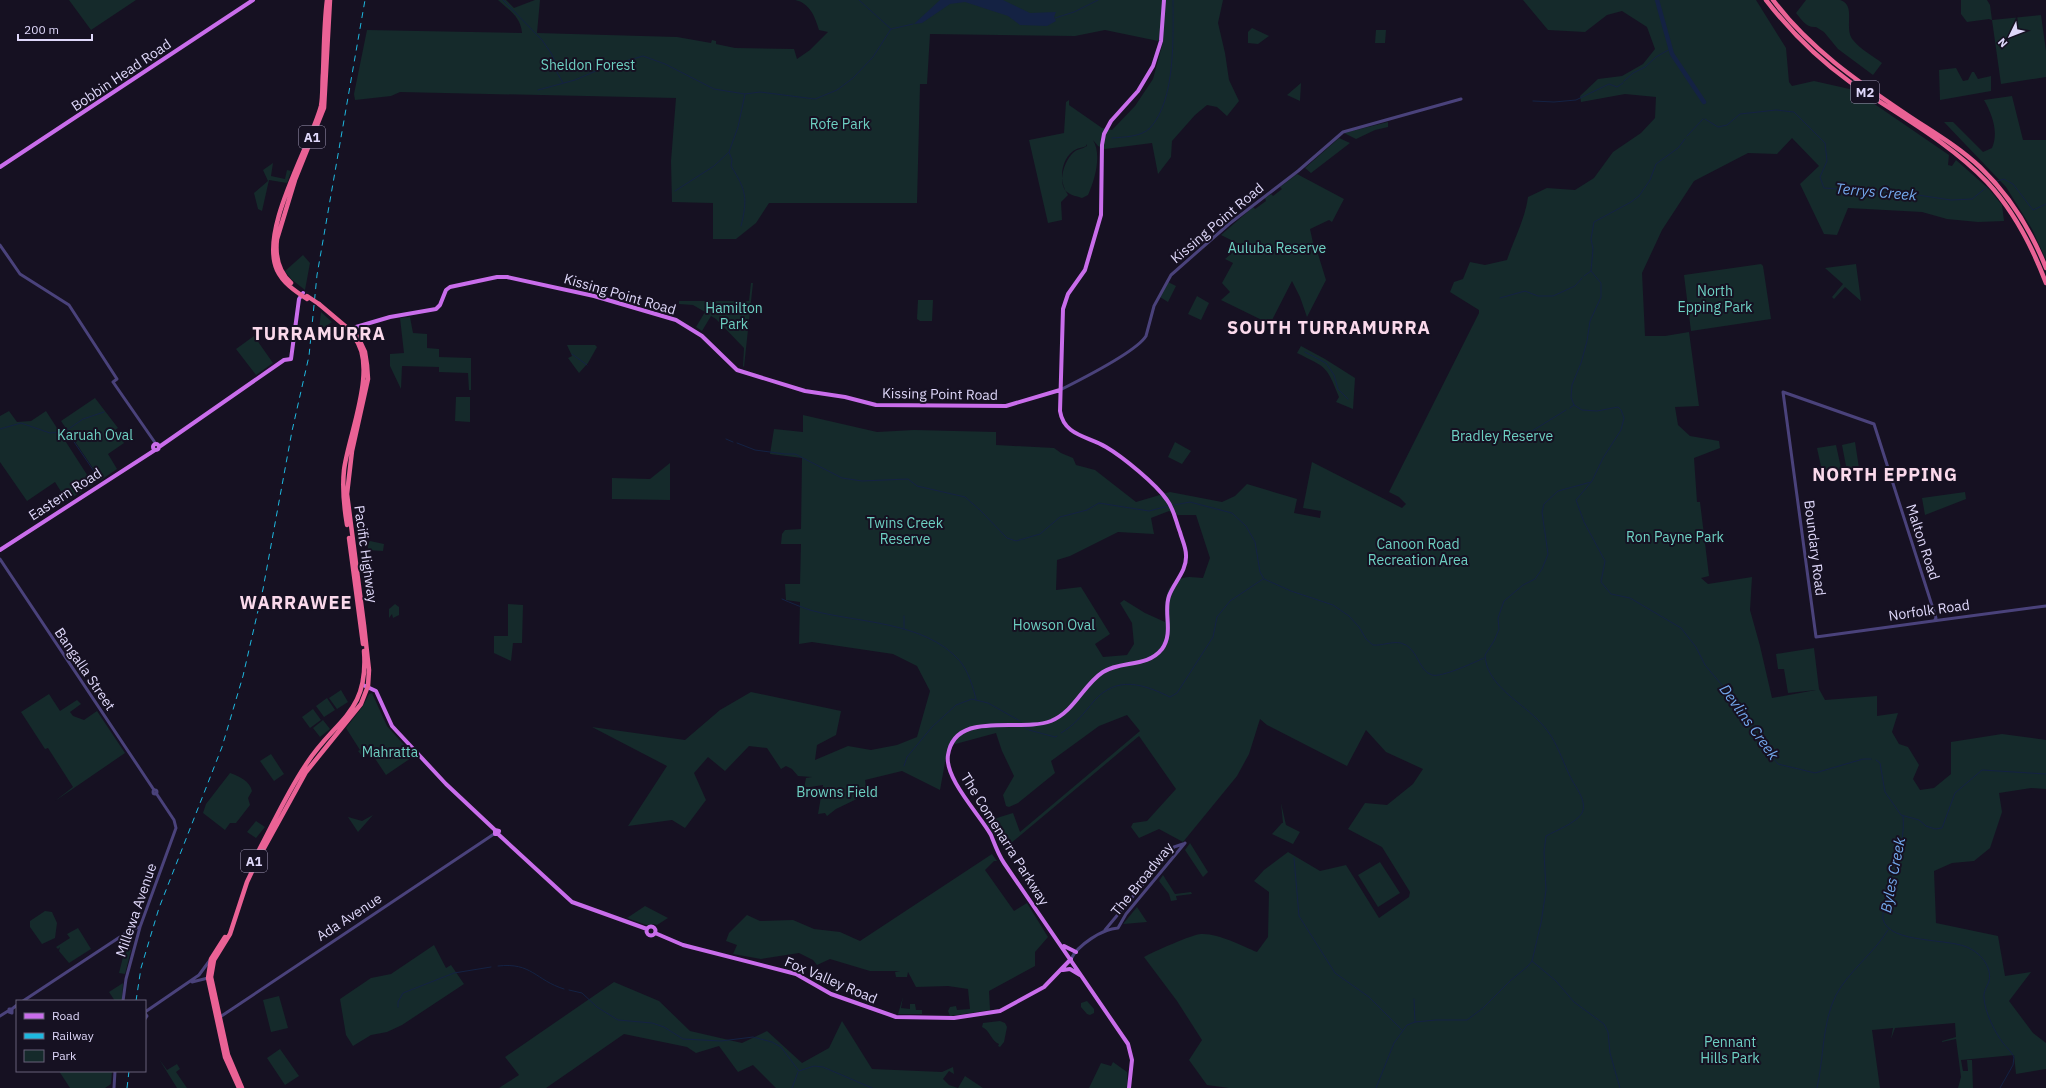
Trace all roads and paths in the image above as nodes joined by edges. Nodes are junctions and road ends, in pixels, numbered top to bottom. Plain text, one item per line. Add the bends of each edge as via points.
1 (253, 0) edge
2 (327, 0) edge
3 (330, 0) edge
4 (1164, 0) edge
5 (1766, 0) edge
6 (1773, 0) edge
7 (1461, 99) dead end
8 (0, 167) edge
9 (2017, 216) junction
10 (0, 245) edge
11 (2046, 268) edge
12 (2046, 283) edge
13 (305, 296) junction
14 (350, 332) junction
15 (1060, 390) junction
16 (1783, 392) joint
17 (156, 446) junction
18 (0, 550) edge
19 (0, 559) edge
20 (2046, 606) edge
21 (1934, 621) junction
22 (1816, 637) joint
23 (366, 686) junction
24 (176, 828) joint
25 (496, 833) junction
26 (1172, 849) junction
27 (1179, 850) junction
28 (140, 927) junction
29 (1118, 928) joint
30 (1105, 930) junction
31 (1055, 936) junction
32 (1076, 952) junction
33 (211, 959) junction
34 (1071, 959) junction
35 (1062, 970) junction
36 (210, 977) junction
37 (1086, 981) junction
38 (191, 982) junction
39 (24, 1000) edge
40 (123, 1000) edge
41 (16, 1006) edge
42 (146, 1015) edge
43 (0, 1016) edge
44 (218, 1018) junction
45 (115, 1072) edge
46 (114, 1088) edge
47 (239, 1088) edge
48 (242, 1088) edge
49 (1129, 1088) edge

1 - 8 main road, Bobbin Head Road
2 - 13 highway, Pacific Highway / A1 via 321,103 291,179 272,248 274,263 280,276
3 - 13 highway, Pacific Highway / A1 via 324,108 295,180 276,248 283,274
4 - 15 main road, The Comenarra Parkway via 1161,41 1153,66 1138,91 1111,121 1103,136 1101,215 1085,270 1068,294 1064,305
5 - 9 highway, M2 via 1825,62 1949,149 1992,187
6 - 9 highway, M2 via 1828,59 1953,145 1980,167 2010,201
7 - 15 street, Kissing Point Road via 1343,132 1298,171 1225,227 1171,275 1158,297 1142,342
9 - 11 highway, M2
9 - 12 highway, M2
10 - 17 street via 20,274 69,305 117,379 113,382
13 - 14 highway, Pacific Highway / A1, bridge
13 - 17 main road, Eastern Road via 299,299 290,359 284,360
14 - 15 main road, Kissing Point Road via 359,326 398,315 432,310 440,305 446,290 450,287 502,276 577,292 676,320 702,336 737,370 805,391 876,405 1006,406
14 - 23 highway, Pacific Highway / A1 via 359,339 363,347 368,371 347,490 369,670
15 - 31 main road, The Comenarra Parkway via 1061,416 1067,427 1108,448 1155,486 1168,501 1186,559 1183,572 1168,599 1168,636 1157,654 1146,661 1116,666 1103,672 1069,709 1052,721 974,726 960,732 951,744 947,756 952,776 991,835 1004,863
16 - 21 street, Malton Road via 1874,424 1936,618
16 - 22 street, Boundary Road
17 - 18 main road, Eastern Road
19 - 24 street, Bangalla Street via 154,790 153,793 156,793 174,820
20 - 21 street, Norfolk Road
21 - 22 street, Norfolk Road
23 - 25 main road via 377,692 392,726
23 - 33 highway, Pacific Highway / A1 via 353,708 305,765 247,875 228,932
23 - 36 highway, Pacific Highway / A1 via 364,699 306,772 257,861 247,882 230,934 214,960
24 - 28 street, Millewa Avenue
25 - 35 main road, Fox Valley Road via 573,902 646,929 652,927 655,933 683,945 796,974 831,994 896,1017 954,1018 998,1011 1044,987
25 - 44 street, Ada Avenue
26 - 27 street
26 - 27 street, The Broadway via 1185,843
26 - 30 street, The Broadway
27 - 29 street, The Broadway via 1126,914
28 - 39 street via 132,928
28 - 40 street, Millewa Avenue
29 - 30 street, Fox Valley Road
30 - 32 street, Fox Valley Road
31 - 32 main road via 1068,949
31 - 34 main road, The Comenarra Parkway
32 - 34 street, Fox Valley Road
33 - 36 highway, Pacific Highway / A1
33 - 38 street
34 - 35 main road, Fox Valley Road
34 - 37 main road, The Comenarra Parkway
35 - 37 main road via 1072,970
36 - 38 street
36 - 44 highway, Pacific Highway / A1
37 - 49 main road, The Comenarra Parkway via 1128,1044 1132,1060
38 - 42 street
41 - 43 street via 12,1013 8,1011
44 - 47 highway, Pacific Highway / A1 via 227,1065
44 - 48 highway, Pacific Highway / A1 via 228,1055
45 - 46 street

